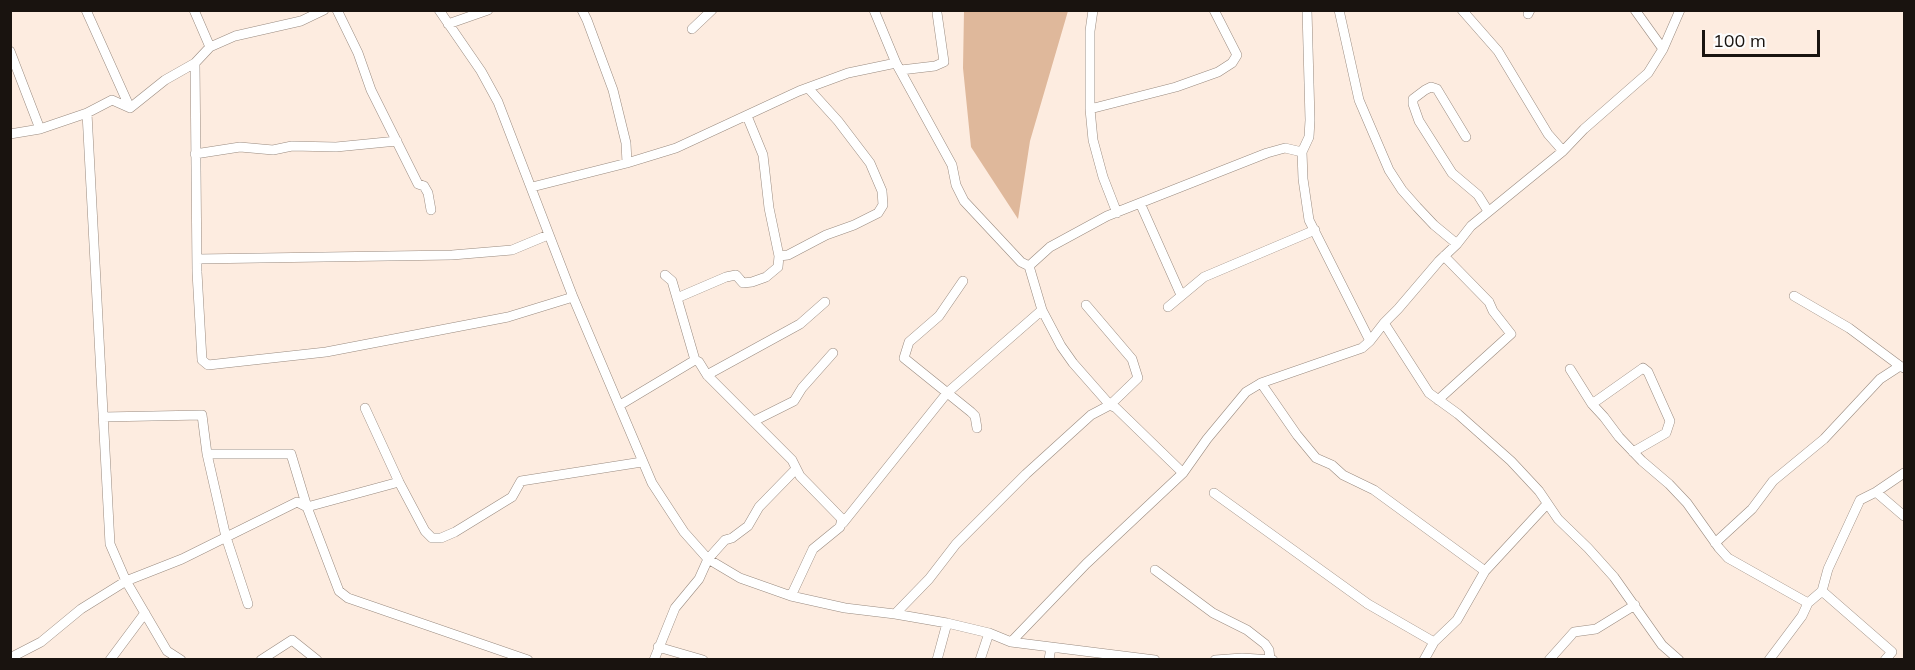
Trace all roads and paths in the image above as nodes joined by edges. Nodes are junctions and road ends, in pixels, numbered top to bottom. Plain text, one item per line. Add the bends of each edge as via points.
1 (86, 10) edge
2 (194, 10) edge
3 (296, 10) edge
4 (324, 10) edge
5 (337, 10) edge
6 (439, 10) edge
7 (488, 10) edge
8 (582, 10) edge
9 (712, 10) edge
10 (874, 10) edge
11 (1093, 10) edge
12 (1214, 10) edge
13 (1307, 10) edge
14 (1339, 10) edge
15 (1462, 10) edge
16 (1635, 10) edge
17 (1680, 10) edge
18 (937, 13) dead end
19 (301, 21) junction
20 (448, 24) junction
21 (692, 29) dead end
22 (210, 47) junction
23 (1663, 49) junction
24 (10, 51) edge
25 (195, 63) junction
26 (898, 67) junction
27 (809, 89) junction
28 (130, 108) junction
29 (1090, 109) junction
30 (87, 113) junction
31 (747, 116) junction
32 (40, 129) junction
33 (10, 134) edge
34 (1466, 137) dead end
35 (397, 141) junction
36 (1563, 151) junction
37 (1302, 153) junction
38 (195, 154) junction
39 (627, 163) junction
40 (532, 187) junction
41 (1140, 203) junction
42 (431, 210) dead end
43 (1488, 212) junction
44 (1117, 213) junction
45 (1315, 230) junction
46 (548, 235) junction
47 (1457, 244) junction
48 (779, 256) junction
49 (1444, 256) junction
50 (197, 259) junction
51 (1029, 266) junction
52 (665, 275) dead end
53 (963, 281) dead end
54 (1181, 295) junction
55 (1794, 296) dead end
56 (573, 297) junction
57 (677, 298) junction
58 (825, 302) dead end
59 (1086, 305) dead end
60 (1168, 307) dead end
61 (1042, 310) junction
62 (1384, 323) junction
63 (1370, 341) junction
64 (833, 352) dead end
65 (695, 360) junction
66 (1902, 367) edge
67 (1570, 369) dead end
68 (707, 375) junction
69 (1262, 383) junction
70 (947, 393) junction
71 (1438, 399) junction
72 (1592, 404) junction
73 (620, 405) junction
74 (1110, 405) junction
75 (365, 408) dead end
76 (103, 417) junction
77 (754, 421) junction
78 (977, 428) dead end
79 (1633, 452) junction
80 (207, 454) junction
81 (642, 462) junction
82 (796, 469) junction
83 (1183, 473) junction
84 (1905, 473) edge
85 (399, 482) junction
86 (1876, 492) junction
87 (1214, 493) dead end
88 (1547, 504) junction
89 (307, 507) junction
90 (1535, 516) junction
91 (1905, 516) edge
92 (1558, 519) junction
93 (843, 523) junction
94 (226, 537) junction
95 (1715, 543) junction
96 (708, 559) junction
97 (1155, 570) dead end
98 (1485, 571) junction
99 (126, 580) junction
100 (1822, 591) junction
101 (791, 596) junction
102 (1808, 603) junction
103 (248, 604) dead end
104 (1635, 605) junction
105 (145, 613) junction
106 (895, 614) junction
107 (947, 623) junction
108 (988, 633) junction
109 (1011, 642) junction
110 (1434, 642) junction
111 (658, 647) junction
112 (1051, 647) junction
113 (1116, 657) edge
114 (10, 658) edge
115 (1271, 659) edge
116 (110, 660) edge
117 (181, 660) edge
118 (261, 660) edge
119 (317, 660) edge
120 (528, 660) edge
121 (654, 660) edge
122 (703, 660) edge
123 (937, 660) edge
124 (980, 660) edge
125 (1049, 660) edge
126 (1155, 660) edge
127 (1215, 660) edge
128 (1424, 660) edge
129 (1549, 660) edge
130 (1679, 660) edge
131 (1769, 660) edge
132 (1885, 660) edge

1 - 28 street
2 - 22 street
3 - 19 street
4 - 19 street
5 - 35 street
6 - 20 street
7 - 20 street
8 - 39 street via 613,90
9 - 21 street
10 - 26 street
11 - 29 street
12 - 29 street via 1237,55 1232,63 1176,87
13 - 37 street via 1310,120 1309,137
14 - 47 street via 1359,100 1389,170 1417,207
15 - 36 street via 1498,51 1548,134
16 - 23 street
17 - 23 street
18 - 26 street via 944,62
19 - 22 street via 235,36
20 - 40 street via 498,102
22 - 25 street
23 - 36 street via 1648,72
24 - 32 street
25 - 28 street via 165,80
25 - 38 street
26 - 27 street via 848,73
26 - 51 street via 952,165 964,201
27 - 31 street
27 - 48 street via 870,163 880,183 883,205 878,213 854,225
28 - 30 street via 112,100
29 - 44 street via 1099,164
30 - 32 street
30 - 76 street
31 - 39 street via 676,148
31 - 48 street via 763,155
32 - 33 street
34 - 43 street via 1437,89 1431,87 1413,99 1419,121 1452,173 1478,195
35 - 38 street via 273,150 240,147
35 - 42 street via 418,184 428,193
36 - 43 street
37 - 41 street via 1286,148 1267,153
37 - 45 street via 1309,220
38 - 50 street
39 - 40 street
40 - 46 street
41 - 44 street
41 - 54 street
43 - 47 street
44 - 51 street via 1050,247
45 - 54 street via 1204,277
45 - 63 street
46 - 50 street via 512,250 452,255
46 - 56 street
47 - 49 street
48 - 57 street via 778,267 766,277 743,283 736,275 726,277
49 - 62 street
49 - 71 street via 1488,302 1511,334
50 - 56 street via 202,360 208,365 326,352 500,319
51 - 61 street
52 - 57 street via 672,281
53 - 70 street via 939,316 909,342 904,354
54 - 60 street
55 - 66 street via 1849,328
56 - 73 street
57 - 65 street
58 - 68 street via 800,324
59 - 74 street via 1132,359 1138,378
61 - 70 street
61 - 74 street via 1073,363
62 - 63 street
62 - 71 street via 1425,388
63 - 69 street via 1362,348
64 - 77 street via 794,401
65 - 68 street
65 - 73 street
66 - 95 street via 1880,379 1824,439 1773,481 1752,509
67 - 72 street
68 - 77 street
69 - 83 street via 1246,392
69 - 98 street via 1316,458 1374,490
70 - 78 street via 975,416
70 - 93 street
71 - 88 street via 1511,460
72 - 79 street
72 - 79 street via 1643,368 1648,372 1670,421 1666,433
73 - 81 street
74 - 83 street
74 - 106 street via 1091,415 1010,489
75 - 85 street
76 - 80 street via 202,415
76 - 99 street via 111,544
77 - 82 street
79 - 95 street via 1669,483
80 - 89 street via 291,454
80 - 94 street
81 - 85 street via 521,481 512,497 441,538 432,538 425,531
81 - 96 street via 663,502
82 - 93 street
82 - 96 street via 759,507 748,526 725,540
83 - 109 street via 1086,564
84 - 86 street
85 - 89 street
86 - 91 street
86 - 100 street via 1860,500
87 - 110 street via 1368,604
88 - 90 street
88 - 92 street
89 - 94 street via 297,502
89 - 120 street via 339,591 348,598
90 - 92 street
90 - 98 street
92 - 104 street
93 - 101 street via 813,549
94 - 99 street
94 - 103 street
95 - 102 street via 1728,558
96 - 101 street via 740,578
96 - 111 street via 699,579 675,608
97 - 115 street via 1213,613 1265,644
98 - 110 street via 1457,620
99 - 105 street
99 - 114 street via 81,609 41,642
100 - 102 street
100 - 132 street via 1892,652
101 - 106 street
102 - 131 street via 1803,616
104 - 129 street via 1596,629 1574,632
104 - 130 street via 1662,645
105 - 116 street
105 - 117 street via 167,651
106 - 107 street
107 - 108 street
107 - 123 street
108 - 109 street
108 - 124 street
109 - 112 street
110 - 128 street
111 - 121 street
111 - 122 street
112 - 113 street
112 - 125 street
113 - 126 street
115 - 127 street
118 - 119 street via 292,640

